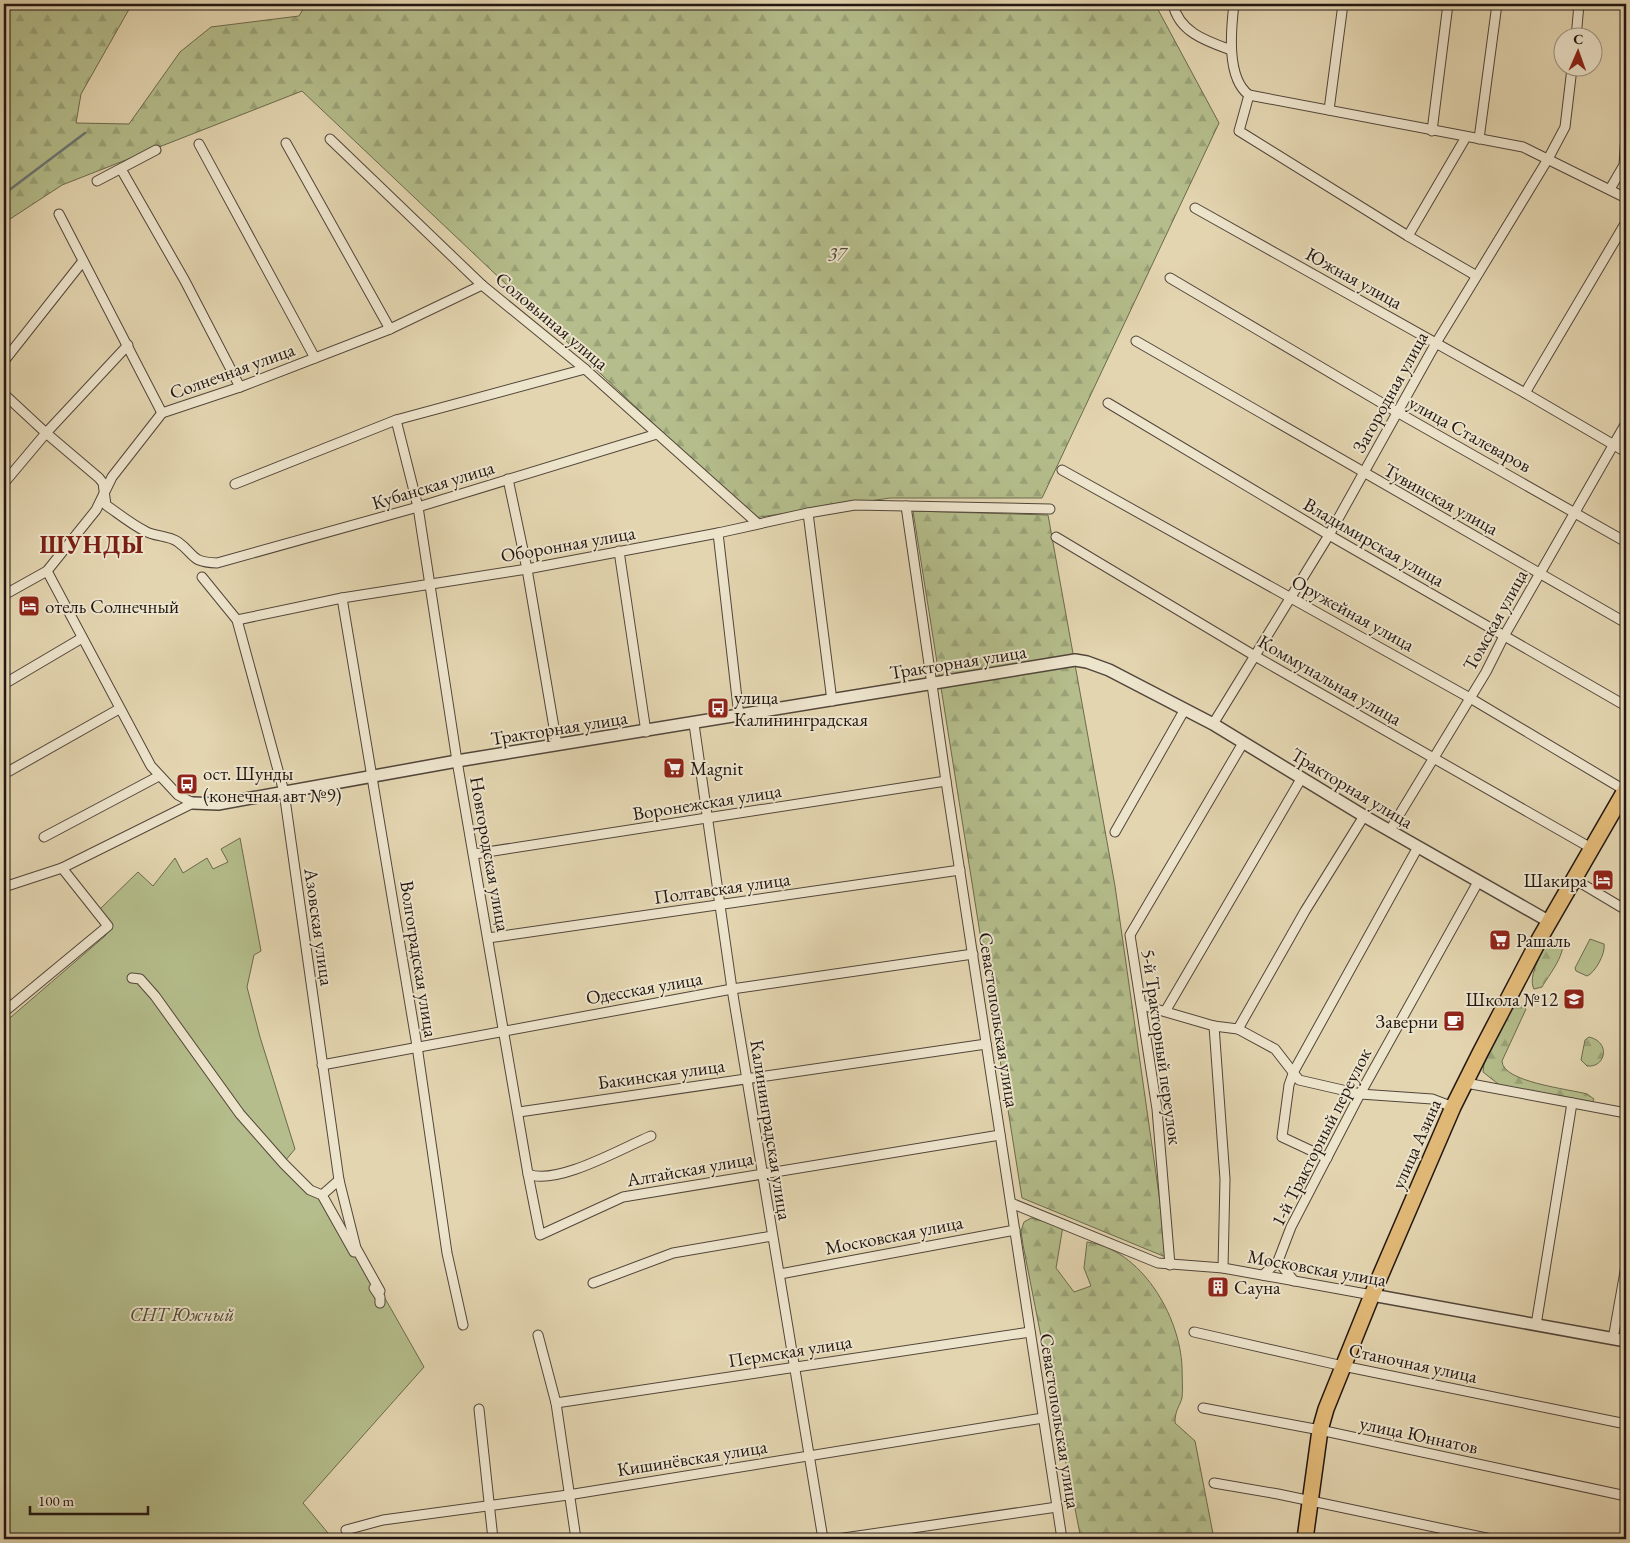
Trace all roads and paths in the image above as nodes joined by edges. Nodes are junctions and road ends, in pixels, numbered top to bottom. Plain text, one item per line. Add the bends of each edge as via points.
1 (1173, 4) edge
2 (1234, 4) edge
3 (1343, 4) edge
4 (1448, 4) edge
5 (1497, 4) edge
6 (1579, 4) edge
7 (1577, 28) edge
8 (1231, 50) junction
9 (1571, 78) edge
10 (1249, 95) junction
11 (1329, 110) junction
12 (1432, 131) junction
13 (1626, 135) edge
14 (1466, 137) junction
15 (330, 139) dead end
16 (1479, 139) junction
17 (286, 143) dead end
18 (200, 144) dead end
19 (156, 150) dead end
20 (1548, 159) junction
21 (121, 169) junction
22 (97, 181) dead end
23 (1610, 189) junction
24 (1626, 198) edge
25 (1195, 208) dead end
26 (59, 214) dead end
27 (1626, 222) edge
28 (1408, 236) junction
29 (83, 260) junction
30 (1476, 275) junction
31 (1170, 278) dead end
32 (482, 285) junction
33 (390, 329) junction
34 (1136, 341) dead end
35 (1436, 343) junction
36 (128, 345) junction
37 (315, 358) junction
38 (4, 361) edge
39 (585, 369) junction
40 (240, 387) junction
41 (1526, 393) junction
42 (4, 394) edge
43 (1108, 403) dead end
44 (1396, 412) junction
45 (162, 413) junction
46 (396, 420) junction
47 (1626, 423) edge
48 (46, 433) junction
49 (657, 434) junction
50 (1614, 444) junction
51 (1626, 452) edge
52 (1062, 470) dead end
53 (1363, 473) junction
54 (508, 479) junction
55 (4, 484) edge
56 (235, 484) dead end
57 (106, 493) junction
58 (906, 506) junction
59 (418, 507) junction
60 (1050, 509) dead end
61 (1576, 512) junction
62 (808, 513) junction
63 (758, 524) junction
64 (718, 533) junction
65 (1328, 535) junction
66 (1056, 537) dead end
67 (1626, 542) edge
68 (619, 551) junction
69 (527, 569) junction
70 (47, 571) junction
71 (1539, 573) junction
72 (202, 577) dead end
73 (431, 583) junction
74 (4, 595) edge
75 (1291, 596) junction
76 (342, 598) junction
77 (237, 620) junction
78 (1626, 624) edge
79 (1504, 636) junction
80 (82, 638) junction
81 (1255, 656) junction
82 (932, 683) junction
83 (4, 684) edge
84 (1470, 698) junction
85 (832, 701) junction
86 (1626, 706) edge
87 (119, 709) junction
88 (1185, 709) junction
89 (739, 716) junction
90 (694, 724) junction
91 (1212, 724) junction
92 (646, 732) junction
93 (1243, 743) junction
94 (557, 745) junction
95 (1434, 758) junction
96 (457, 761) junction
97 (4, 774) edge
98 (159, 776) junction
99 (372, 777) junction
100 (1301, 779) junction
101 (946, 780) junction
102 (1626, 790) edge
103 (284, 792) junction
104 (193, 803) junction
105 (1364, 816) junction
106 (706, 819) junction
107 (1390, 830) junction
108 (1115, 832) dead end
109 (44, 837) dead end
110 (1418, 847) junction
111 (1592, 848) junction
112 (474, 854) junction
113 (62, 868) junction
114 (960, 870) junction
115 (1574, 879) junction
116 (1478, 882) junction
117 (4, 887) edge
118 (721, 905) junction
119 (1626, 910) edge
120 (1550, 922) junction
121 (488, 938) junction
122 (973, 954) junction
123 (132, 978) dead end
124 (732, 989) junction
125 (1142, 1005) junction
126 (1166, 1010) junction
127 (4, 1012) edge
128 (1214, 1026) junction
129 (1238, 1029) junction
130 (504, 1030) junction
131 (986, 1044) junction
132 (417, 1046) junction
133 (322, 1064) junction
134 (1294, 1071) junction
135 (747, 1078) junction
136 (1466, 1083) junction
137 (1360, 1094) junction
138 (1572, 1103) junction
139 (1453, 1107) junction
140 (519, 1112) junction
141 (1626, 1113) edge
142 (1000, 1135) junction
143 (651, 1136) dead end
144 (1327, 1158) junction
145 (764, 1173) junction
146 (528, 1174) junction
147 (339, 1180) junction
148 (322, 1195) junction
149 (1010, 1203) junction
150 (1015, 1230) junction
151 (540, 1235) joint
152 (772, 1236) junction
153 (1278, 1261) junction
154 (1170, 1265) junction
155 (1626, 1266) edge
156 (1223, 1268) junction
157 (780, 1274) junction
158 (1263, 1275) junction
159 (1294, 1280) junction
160 (593, 1283) dead end
161 (380, 1291) dead end
162 (1372, 1295) junction
163 (380, 1303) dead end
164 (463, 1325) dead end
165 (1536, 1325) junction
166 (1030, 1332) junction
167 (1194, 1332) dead end
168 (538, 1335) dead end
169 (1613, 1339) junction
170 (1626, 1341) edge
171 (1343, 1366) junction
172 (794, 1367) junction
173 (556, 1402) junction
174 (479, 1408) dead end
175 (1204, 1408) dead end
176 (1043, 1418) junction
177 (1626, 1424) edge
178 (1320, 1430) junction
179 (809, 1454) junction
180 (1214, 1483) dead end
181 (568, 1495) junction
182 (1626, 1496) edge
183 (1309, 1500) junction
184 (489, 1505) junction
185 (1057, 1507) junction
186 (346, 1530) dead end
187 (493, 1539) edge
188 (576, 1539) edge
189 (824, 1539) edge
190 (838, 1539) edge
191 (1062, 1539) edge
192 (1305, 1539) edge
193 (1491, 1539) edge

1 - 8 street via 1175,13 1186,28 1209,43
2 - 8 street
3 - 11 street
4 - 12 street
5 - 16 street
6 - 7 street
8 - 10 street via 1242,90
9 - 20 street, Загородная улица via 1566,127
10 - 11 street
10 - 28 street via 1239,131
11 - 12 street
12 - 14 street
13 - 23 street via 1624,165
14 - 16 street
14 - 28 street
15 - 32 street, Соловьиная улица
16 - 20 street via 1523,147
17 - 33 street
18 - 37 street
19 - 21 street
20 - 23 street
20 - 30 street, Загородная улица
21 - 22 street
21 - 40 street via 185,281
23 - 24 street
25 - 35 street, Южная улица
26 - 29 street
27 - 41 street
28 - 30 street
29 - 36 street
29 - 38 street
30 - 35 street, Загородная улица
31 - 44 street, улица Сталеваров
32 - 33 street, Солнечная улица
32 - 39 street, Соловьиная улица
33 - 37 street, Солнечная улица
34 - 53 street, Тувинская улица
35 - 41 street, Южная улица
35 - 44 street, Загородная улица
36 - 45 street
36 - 48 street
37 - 40 street, Солнечная улица
39 - 46 street
39 - 49 street, Соловьиная улица
40 - 45 street, Солнечная улица
41 - 50 street, Южная улица
42 - 48 street
43 - 65 street, Владимирская улица
44 - 53 street, Загородная улица
44 - 61 street, улица Сталеваров
45 - 57 street, Солнечная улица via 112,477
46 - 56 street
46 - 59 street, Новгородская улица
47 - 50 street, Томская улица
48 - 55 street
48 - 57 street via 99,478
49 - 54 street, Кубанская улица
49 - 63 street, Соловьиная улица
50 - 51 street, Южная улица
50 - 61 street, Томская улица
52 - 75 street, Оружейная улица
53 - 65 street, Загородная улица
53 - 71 street, Тувинская улица
54 - 59 street, Кубанская улица
54 - 69 street
57 - 59 street, Кубанская улица via 106,505 146,532 178,542 198,560 217,563
57 - 70 street, Солнечная улица
58 - 60 street, Оборонная улица
58 - 62 street, Оборонная улица via 855,505
58 - 82 street, Севастопольская улица
59 - 73 street, Новгородская улица
61 - 67 street, улица Сталеваров
61 - 71 street, Томская улица
62 - 63 street, Оборонная улица
62 - 85 street
63 - 64 street, Оборонная улица
64 - 68 street, Оборонная улица
64 - 89 street
65 - 75 street, Загородная улица
65 - 79 street, Владимирская улица
66 - 81 street, Коммунальная улица
68 - 69 street, Оборонная улица
68 - 92 street
69 - 73 street, Оборонная улица
69 - 94 street
70 - 74 street, Солнечная улица
70 - 80 street
71 - 78 street, Тувинская улица
71 - 79 street, Томская улица
72 - 77 street, Азовская улица
73 - 76 street, Оборонная улица
73 - 96 street, Новгородская улица
75 - 81 street, Загородная улица
75 - 84 street, Оружейная улица
76 - 77 street, Оборонная улица
76 - 99 street, Волгоградская улица
77 - 103 street, Азовская улица
79 - 84 street, Томская улица
79 - 86 street, Владимирская улица
80 - 83 street
80 - 87 street
81 - 91 street, Загородная улица
81 - 95 street, Коммунальная улица
82 - 85 street, Тракторная улица
82 - 88 street, Тракторная улица via 1075,660 1108,670
82 - 101 street, Севастопольская улица
84 - 95 street, Томская улица
84 - 102 street, Оружейная улица
85 - 89 street, Тракторная улица
87 - 97 street
87 - 98 street
88 - 91 street, Тракторная улица
88 - 108 street
89 - 90 street, Тракторная улица
90 - 92 street, Тракторная улица
90 - 106 street, Калининградская улица
91 - 93 street, Тракторная улица
92 - 94 street, Тракторная улица
93 - 100 street, Тракторная улица
93 - 125 street, 5-й Тракторный переулок via 1130,935
94 - 96 street, Тракторная улица
95 - 107 street, Томская улица
95 - 111 street, Коммунальная улица
96 - 99 street, Тракторная улица
96 - 112 street, Новгородская улица
98 - 104 street via 178,795
98 - 109 street
99 - 103 street, Тракторная улица
99 - 132 street, Волгоградская улица
100 - 105 street, Тракторная улица
100 - 126 street
101 - 106 street, Воронежская улица
101 - 114 street, Севастопольская улица
102 - 111 main road, улица Азина
103 - 104 street, Тракторная улица via 218,804
103 - 133 street, Азовская улица
104 - 113 street
105 - 107 street, Тракторная улица
105 - 129 street
106 - 112 street, Воронежская улица
106 - 118 street, Калининградская улица
107 - 110 street, Тракторная улица
110 - 116 street, Тракторная улица
110 - 134 street
111 - 115 main road, улица Азина
112 - 121 street, Новгородская улица
113 - 117 street
113 - 127 street via 108,926
114 - 118 street, Полтавская улица
114 - 122 street, Севастопольская улица
115 - 119 street
115 - 120 main road, улица Азина
116 - 120 street, Тракторная улица
116 - 137 street, 1-й Тракторный переулок
118 - 121 street, Полтавская улица
118 - 124 street, Калининградская улица
120 - 136 main road, улица Азина
121 - 130 street, Новгородская улица
122 - 124 street, Одесская улица
122 - 131 street, Севастопольская улица
123 - 148 street via 140,979 155,996 240,1114 310,1190
124 - 130 street, Одесская улица
124 - 135 street, Калининградская улица
125 - 126 street
125 - 154 street, 5-й Тракторный переулок via 1157,1109
126 - 128 street
128 - 129 street
128 - 156 street via 1226,1179
129 - 134 street via 1276,1050
130 - 132 street, Одесская улица
130 - 140 street, Новгородская улица
131 - 135 street, Бакинская улица
131 - 142 street, Севастопольская улица
132 - 133 street, Одесская улица
132 - 164 street, Волгоградская улица via 447,1254
133 - 147 street, Азовская улица
134 - 137 street via 1299,1080
134 - 144 street via 1282,1137
135 - 140 street, Бакинская улица
135 - 145 street, Калининградская улица
136 - 138 street
136 - 139 main road, улица Азина
137 - 139 street via 1432,1099
137 - 144 street, 1-й Тракторный переулок
138 - 141 street
138 - 165 street
139 - 162 main road, улица Азина
140 - 146 street, Новгородская улица
142 - 145 street, Алтайская улица
142 - 149 street, Севастопольская улица
143 - 146 street via 566,1174 545,1177
144 - 153 street, 1-й Тракторный переулок via 1291,1227
145 - 151 street, Алтайская улица via 623,1197
145 - 152 street, Калининградская улица
146 - 151 street, Новгородская улица
147 - 148 street
147 - 161 street, Азовская улица via 356,1248
148 - 163 street via 380,1297
149 - 150 street, Севастопольская улица
149 - 154 street, Московская улица
150 - 157 street, Московская улица
150 - 166 street, Севастопольская улица
152 - 157 street, Калининградская улица
152 - 160 street via 673,1254
153 - 158 street, 1-й Тракторный переулок
153 - 159 street
154 - 156 street, Московская улица
155 - 169 street
156 - 158 street, Московская улица
157 - 172 street, Калининградская улица
158 - 159 street, Московская улица
159 - 162 street, Московская улица
162 - 165 street, Московская улица
162 - 171 main road, улица Азина
165 - 169 street, Московская улица
166 - 172 street, Пермская улица
166 - 176 street, Севастопольская улица
167 - 171 street, Станочная улица
168 - 173 street
169 - 170 street, Московская улица
171 - 177 street, Станочная улица
171 - 178 main road, улица Азина
172 - 173 street, Пермская улица
172 - 179 street, Калининградская улица
173 - 181 street
174 - 184 street
175 - 178 street, улица Юннатов
176 - 179 street, Кишинёвская улица
176 - 185 street, Севастопольская улица
178 - 182 street, улица Юннатов
178 - 183 main road, улица Азина
179 - 181 street, Кишинёвская улица
179 - 189 street, Калининградская улица
180 - 183 street
181 - 184 street, Кишинёвская улица
181 - 188 street
183 - 192 main road, улица Азина
183 - 193 street
184 - 186 street, Кишинёвская улица via 383,1520
184 - 187 street
185 - 190 street
185 - 191 street, Севастопольская улица

